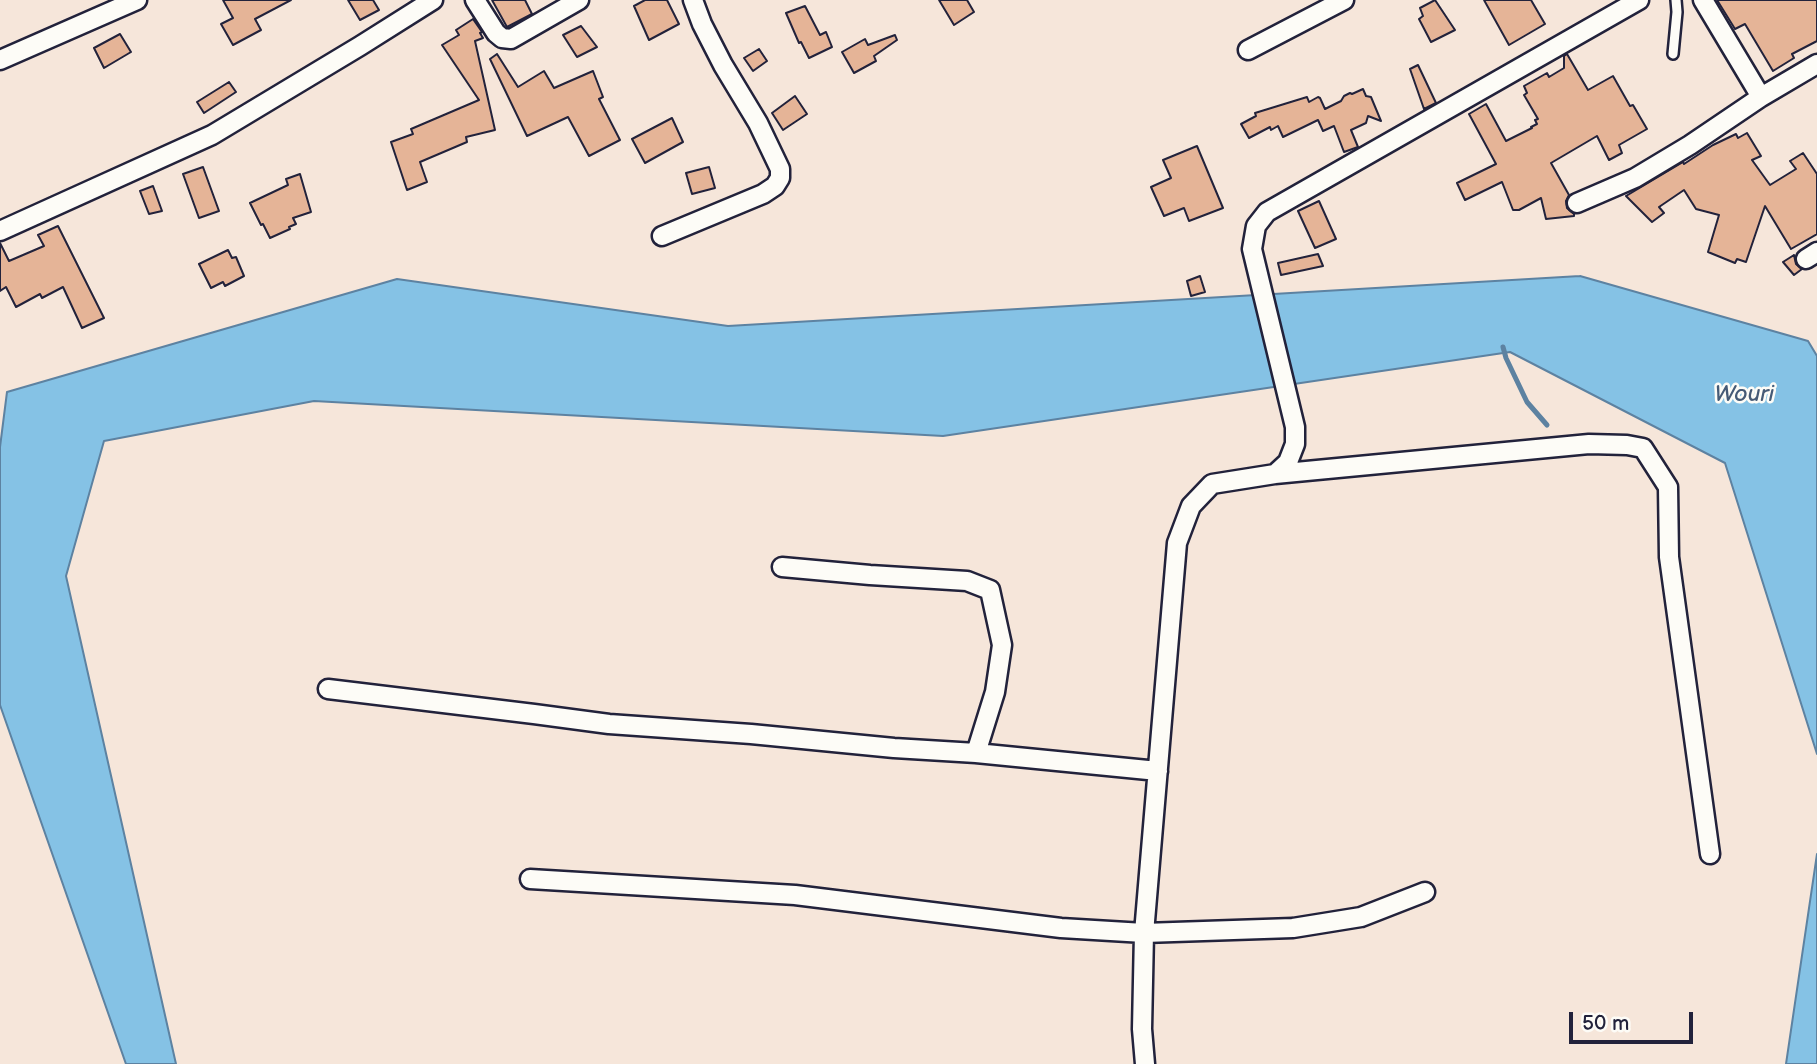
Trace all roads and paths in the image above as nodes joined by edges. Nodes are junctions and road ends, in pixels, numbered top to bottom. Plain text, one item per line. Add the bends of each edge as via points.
1 (137, 0) edge
2 (433, 0) edge
3 (474, 0) edge
4 (579, 0) edge
5 (694, 0) edge
6 (1344, 0) edge
7 (1639, 0) edge
8 (1676, 0) edge
9 (1703, 0) edge
10 (1248, 50) dead end
11 (1673, 54) dead end
12 (0, 60) edge
13 (1817, 64) edge
14 (1760, 97) junction
15 (1577, 203) dead end
16 (0, 232) edge
17 (662, 236) dead end
18 (1275, 474) junction
19 (782, 567) dead end
20 (328, 689) dead end
21 (976, 753) junction
22 (1158, 771) junction
23 (1710, 853) dead end
24 (530, 878) dead end
25 (1426, 892) dead end
26 (1144, 933) junction
27 (1144, 1064) edge

1 - 12 street
2 - 16 street via 212,135
3 - 4 street via 496,33 511,39
5 - 17 street via 723,65 758,123 780,178 762,194
6 - 10 street
7 - 18 street via 1267,212 1256,226 1252,249 1295,427 1296,444 1289,463
8 - 11 lane
9 - 14 street
13 - 14 street
14 - 15 street via 1634,178
18 - 22 street via 1212,484 1191,506 1177,543
18 - 23 street via 1589,444 1643,449 1668,488 1669,557
19 - 21 street via 967,581 990,590 1002,645 995,692
20 - 21 street via 608,724
21 - 22 street
22 - 26 street
24 - 26 street via 795,895 1061,928
25 - 26 street via 1361,917 1293,928
26 - 27 street

